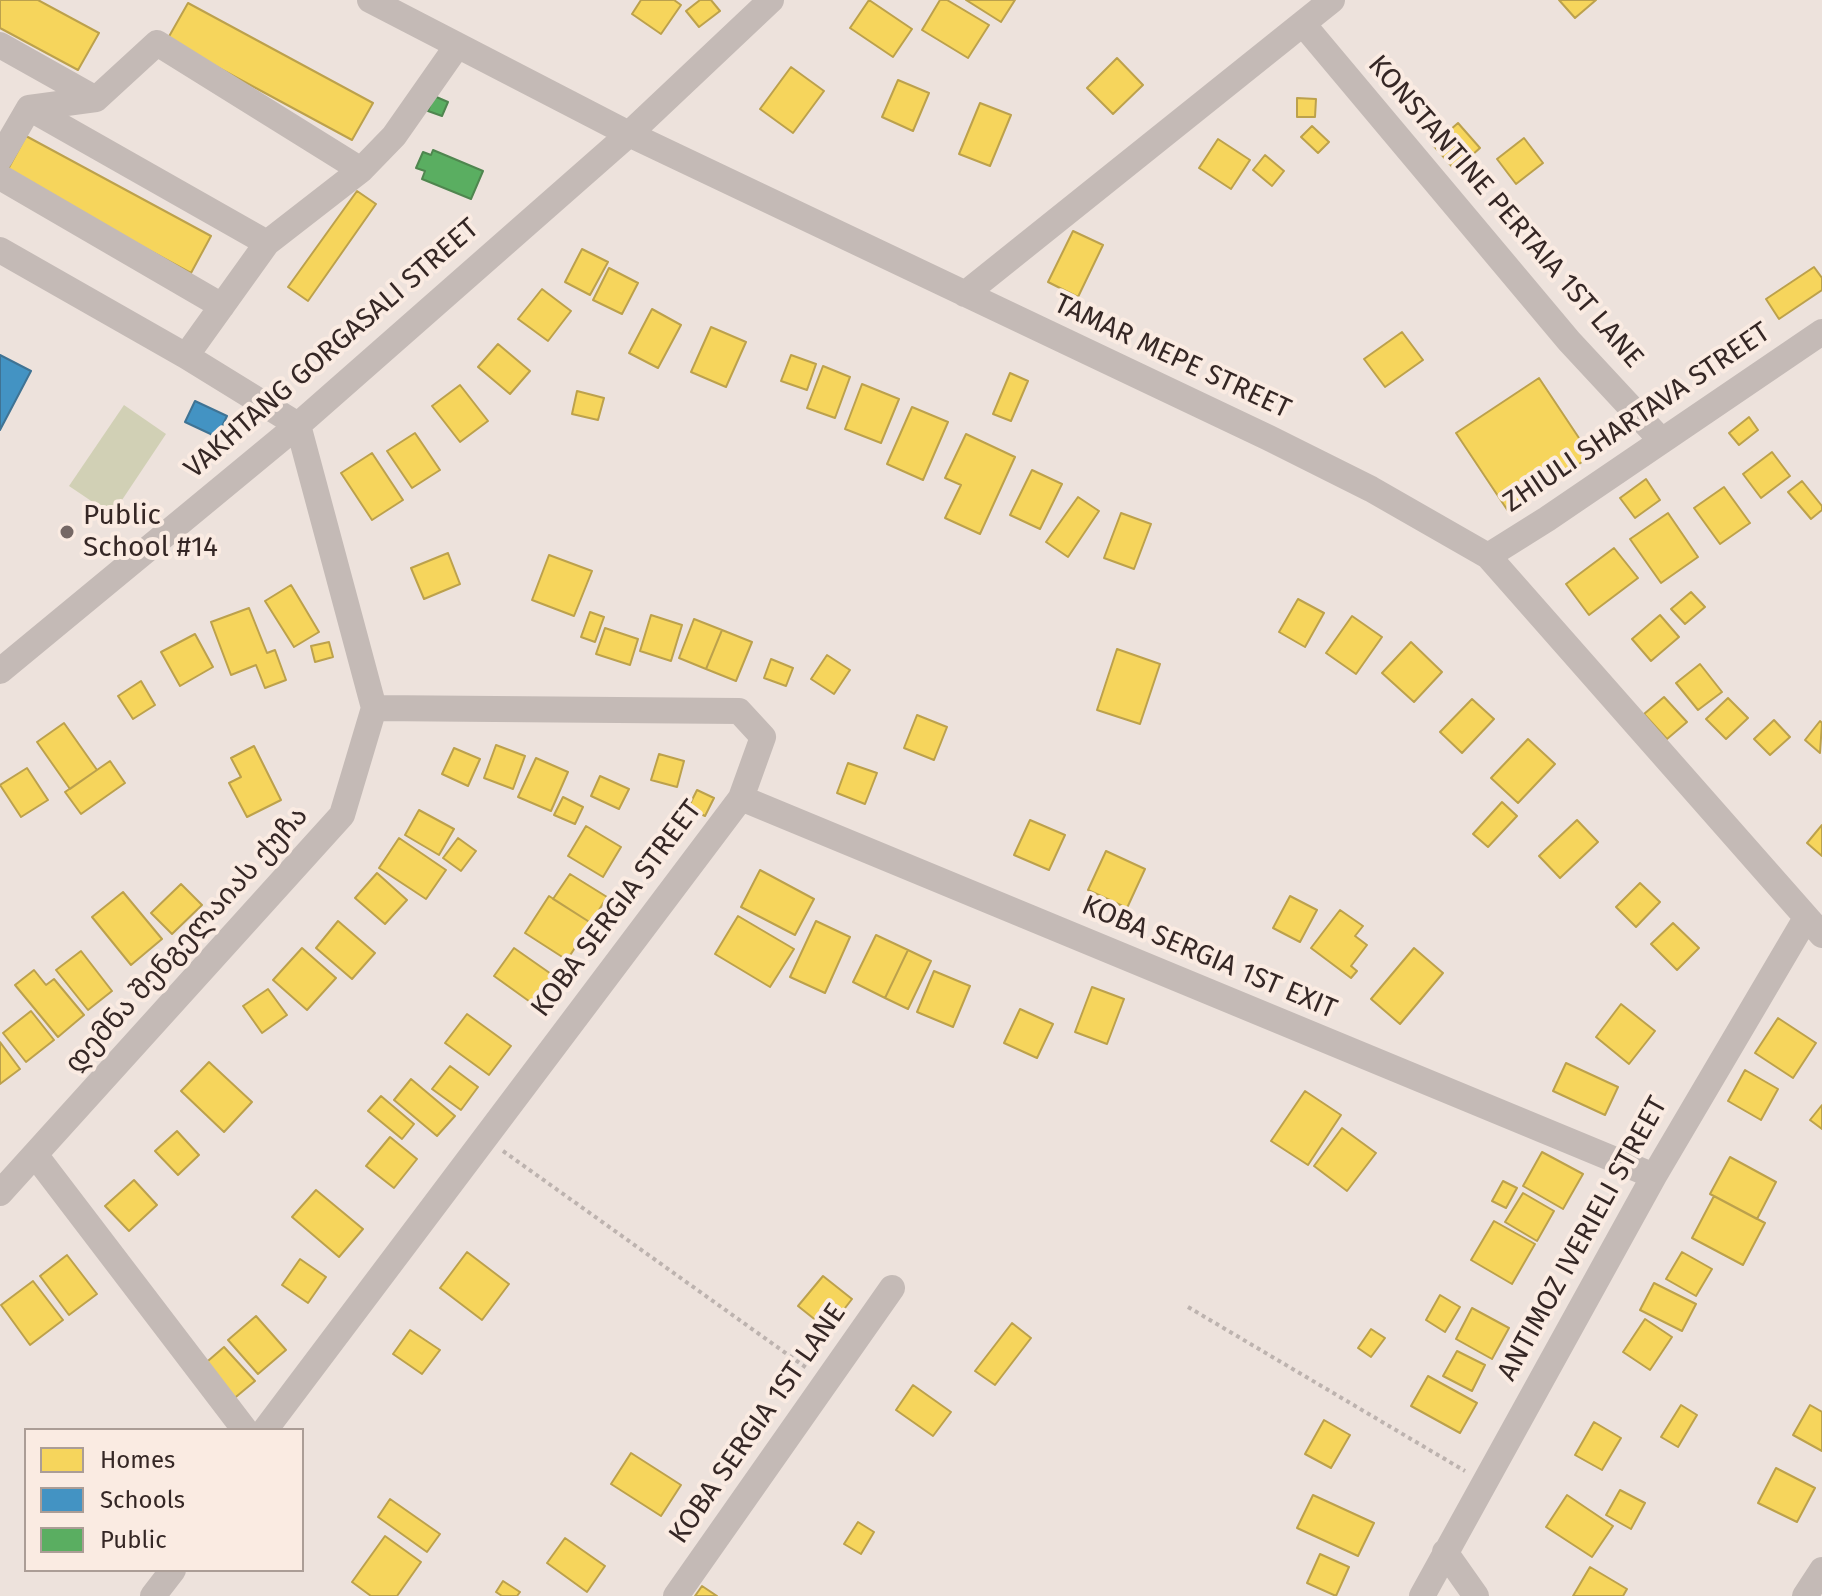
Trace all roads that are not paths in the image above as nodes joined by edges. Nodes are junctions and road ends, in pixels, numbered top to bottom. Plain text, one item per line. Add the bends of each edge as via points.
1 (370, 0) edge
2 (771, 0) edge
3 (1332, 0) edge
4 (1303, 24) junction
5 (0, 45) edge
6 (457, 46) junction
7 (96, 99) junction
8 (29, 108) junction
9 (629, 134) junction
10 (0, 158) edge
11 (361, 170) junction
12 (0, 177) edge
13 (267, 243) junction
14 (0, 250) edge
15 (965, 294) junction
16 (222, 306) junction
17 (1822, 332) edge
18 (186, 356) junction
19 (298, 425) junction
20 (1661, 440) junction
21 (1488, 556) junction
22 (0, 671) edge
23 (374, 708) junction
24 (741, 798) junction
25 (1814, 926) edge
26 (36, 1156) junction
27 (1654, 1176) junction
28 (0, 1193) edge
29 (892, 1288) dead end
30 (243, 1428) edge
31 (267, 1428) edge
32 (1445, 1552) junction
33 (1822, 1570) edge
34 (171, 1572) edge
35 (153, 1596) edge
36 (676, 1596) edge
37 (1422, 1596) edge
38 (1476, 1596) edge
39 (1805, 1596) edge

1 - 6 street, TAMAR MEPE STREET
2 - 9 street, VAKHTANG GORGASALI STREET
3 - 4 street
4 - 15 street
4 - 20 street, KONSTANTINE PERTAIA 1ST LANE via 1571,343
5 - 7 street
6 - 9 street, TAMAR MEPE STREET
6 - 11 street via 394,136
7 - 8 street
7 - 11 street via 157,43
8 - 10 street
8 - 13 street
9 - 15 street, TAMAR MEPE STREET
9 - 19 street, VAKHTANG GORGASALI STREET
11 - 13 street
12 - 16 street
13 - 16 street
14 - 18 street
15 - 21 street, TAMAR MEPE STREET via 1358,482
16 - 18 street
17 - 20 street, ZHIULI SHARTAVA STREET
18 - 19 street
19 - 22 street, VAKHTANG GORGASALI STREET
19 - 23 street
20 - 21 street, ZHIULI SHARTAVA STREET
21 - 25 street, TAMAR MEPE STREET
23 - 24 street, KOBA SERGIA STREET via 739,711 763,737
23 - 26 street, დემნა შენგელაიას ქუჩა via 342,815
24 - 27 street, KOBA SERGIA 1ST EXIT
24 - 31 street, KOBA SERGIA STREET
25 - 27 street, ANTIMOZ IVERIELI STREET
26 - 28 street, დემნა შენგელაიას ქუჩა
26 - 30 street
27 - 32 street, ANTIMOZ IVERIELI STREET
29 - 36 street, KOBA SERGIA 1ST LANE
32 - 37 street, ANTIMOZ IVERIELI STREET
32 - 38 street
33 - 39 street
34 - 35 street

